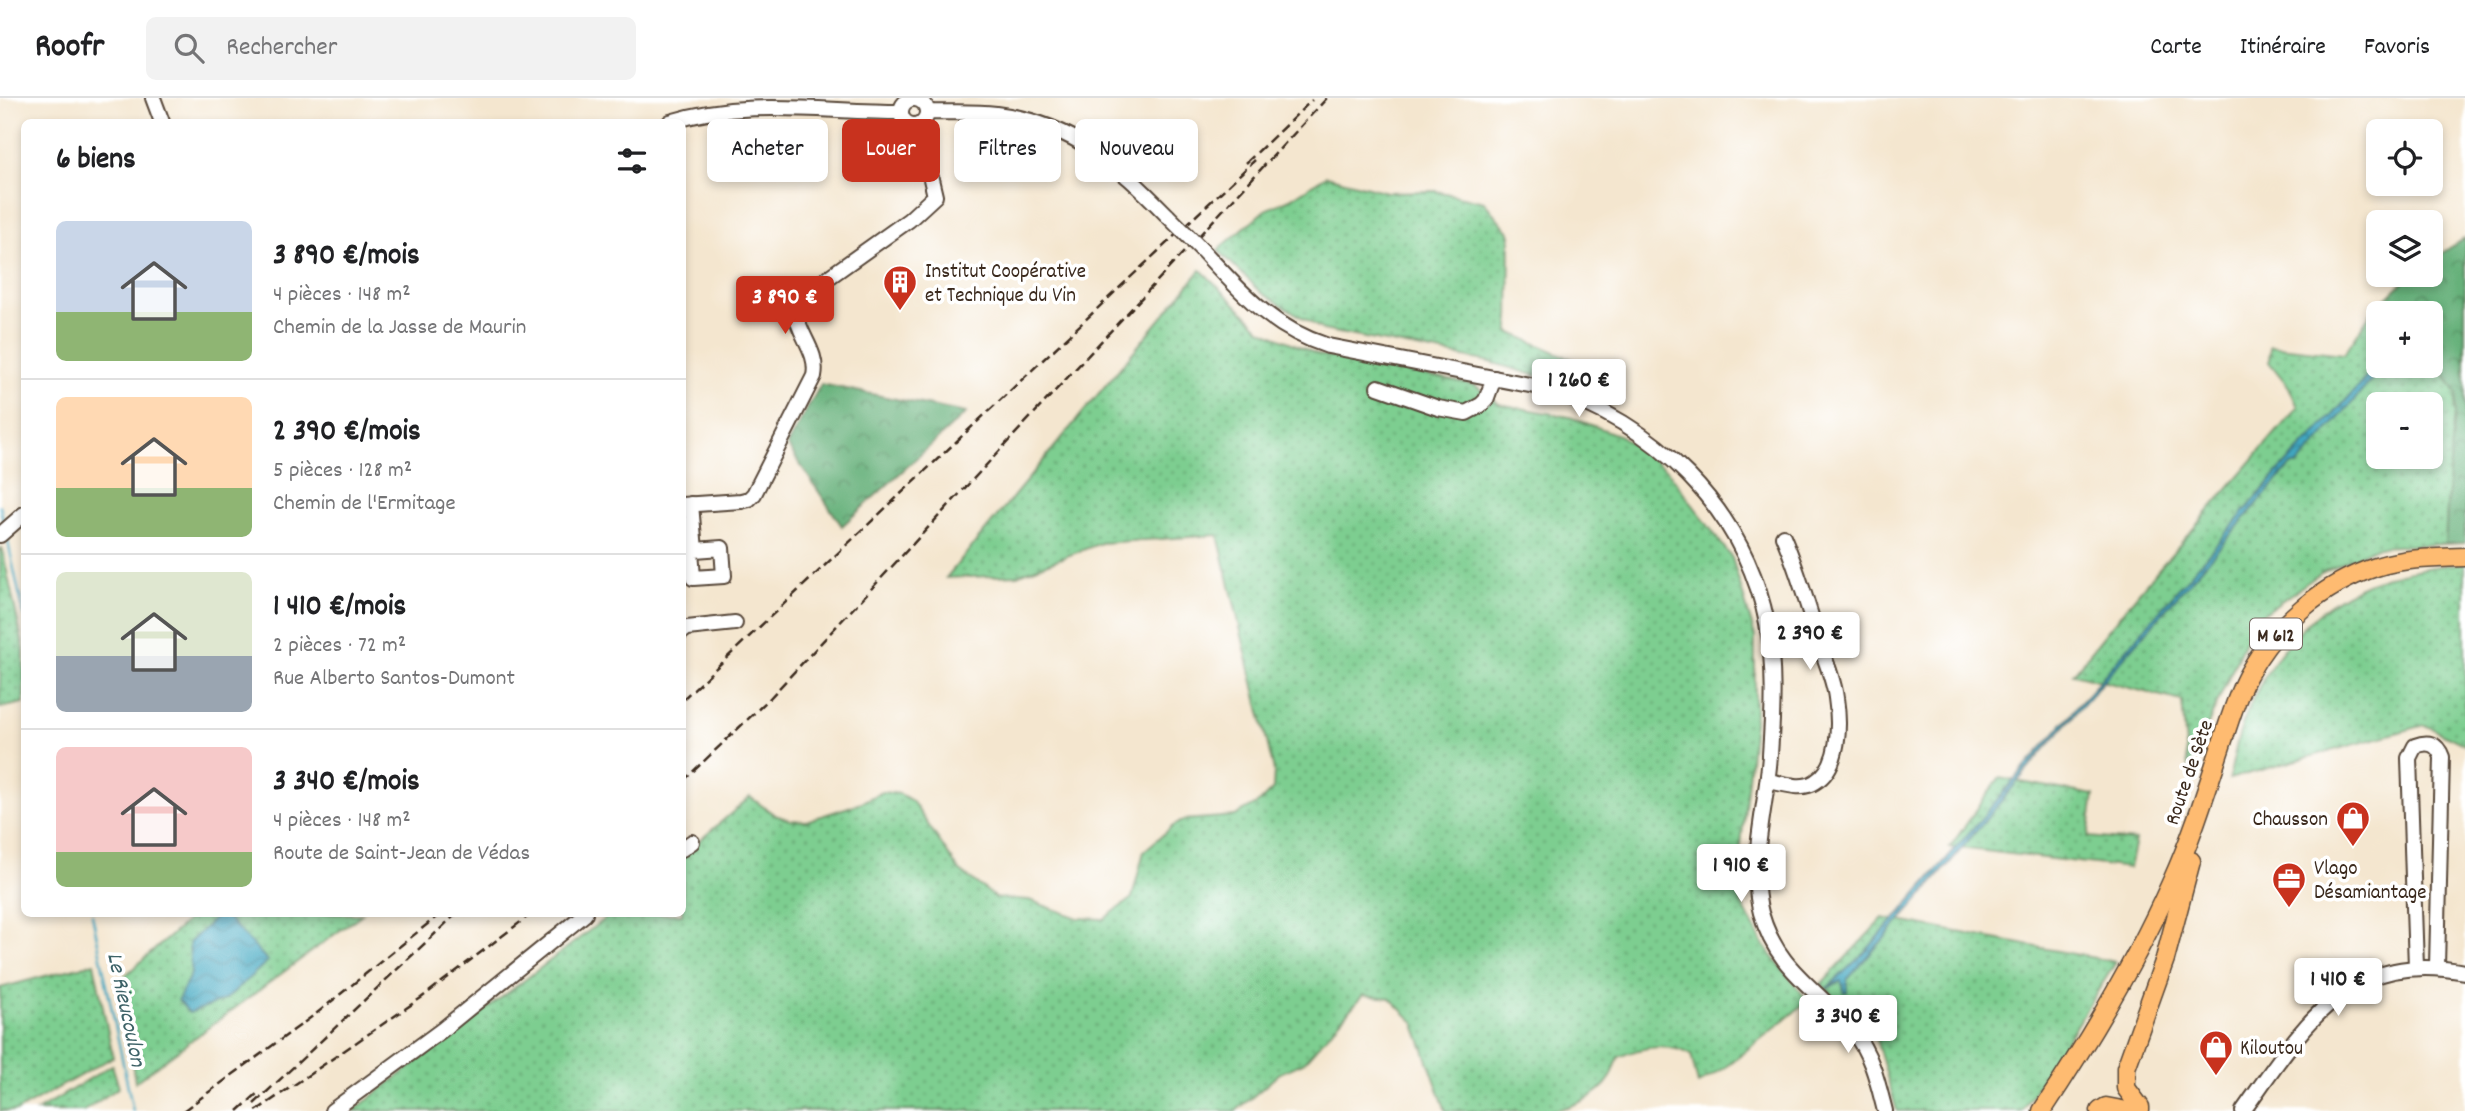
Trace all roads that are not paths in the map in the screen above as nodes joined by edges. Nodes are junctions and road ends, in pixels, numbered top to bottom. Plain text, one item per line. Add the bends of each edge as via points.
1 (153, 98) edge
2 (915, 99) edge
3 (901, 112) junction
4 (922, 118) junction
5 (161, 119) edge
6 (680, 119) edge
7 (1494, 377) junction
8 (1378, 387) dead end
9 (687, 504) edge
10 (21, 517) edge
11 (0, 535) edge
12 (1783, 536) dead end
13 (695, 550) dead end
14 (2463, 558) edge
15 (735, 623) dead end
16 (686, 629) edge
17 (1768, 782) junction
18 (2194, 824) junction
19 (581, 917) edge
20 (2416, 967) junction
21 (2437, 967) junction
22 (2465, 972) edge
23 (332, 1111) edge
24 (1885, 1111) edge
25 (2042, 1111) edge
26 (2100, 1111) edge
27 (2127, 1111) edge
28 (2140, 1111) edge
29 (2243, 1111) edge

1 - 5 street
2 - 3 street via 904,104
2 - 4 street via 925,105
3 - 4 street via 906,122
3 - 6 street via 743,107
4 - 7 street, bridge via 1000,114 1062,132 1111,161 1262,312 1301,336 1346,350
4 - 9 street via 935,196 798,302 797,322 815,359 814,376 754,494 749,499
7 - 8 street via 1486,400 1466,413
7 - 17 street via 1564,394 1634,429 1686,472 1729,526 1755,581 1772,660
9 - 13 street
10 - 11 street
12 - 17 street via 1836,695 1837,736 1825,774 1814,783
14 - 18 main road, Route de Sète / M 612 via 2415,559 2376,567 2323,592 2293,615 2248,674
15 - 16 street
17 - 24 street via 1757,879 1761,914 1783,961 1856,1034 1877,1077
18 - 25 main road, Route de Sète / M 612 via 2138,951
18 - 28 main road, M 612 via 2199,835 2165,959 2126,1068 2126,1088
19 - 23 street via 442,1030
20 - 21 street
20 - 21 street via 2409,758 2415,746 2431,743 2442,757
20 - 29 street via 2351,986 2327,1004 2305,1026
21 - 22 street
26 - 27 main road via 2105,1107

